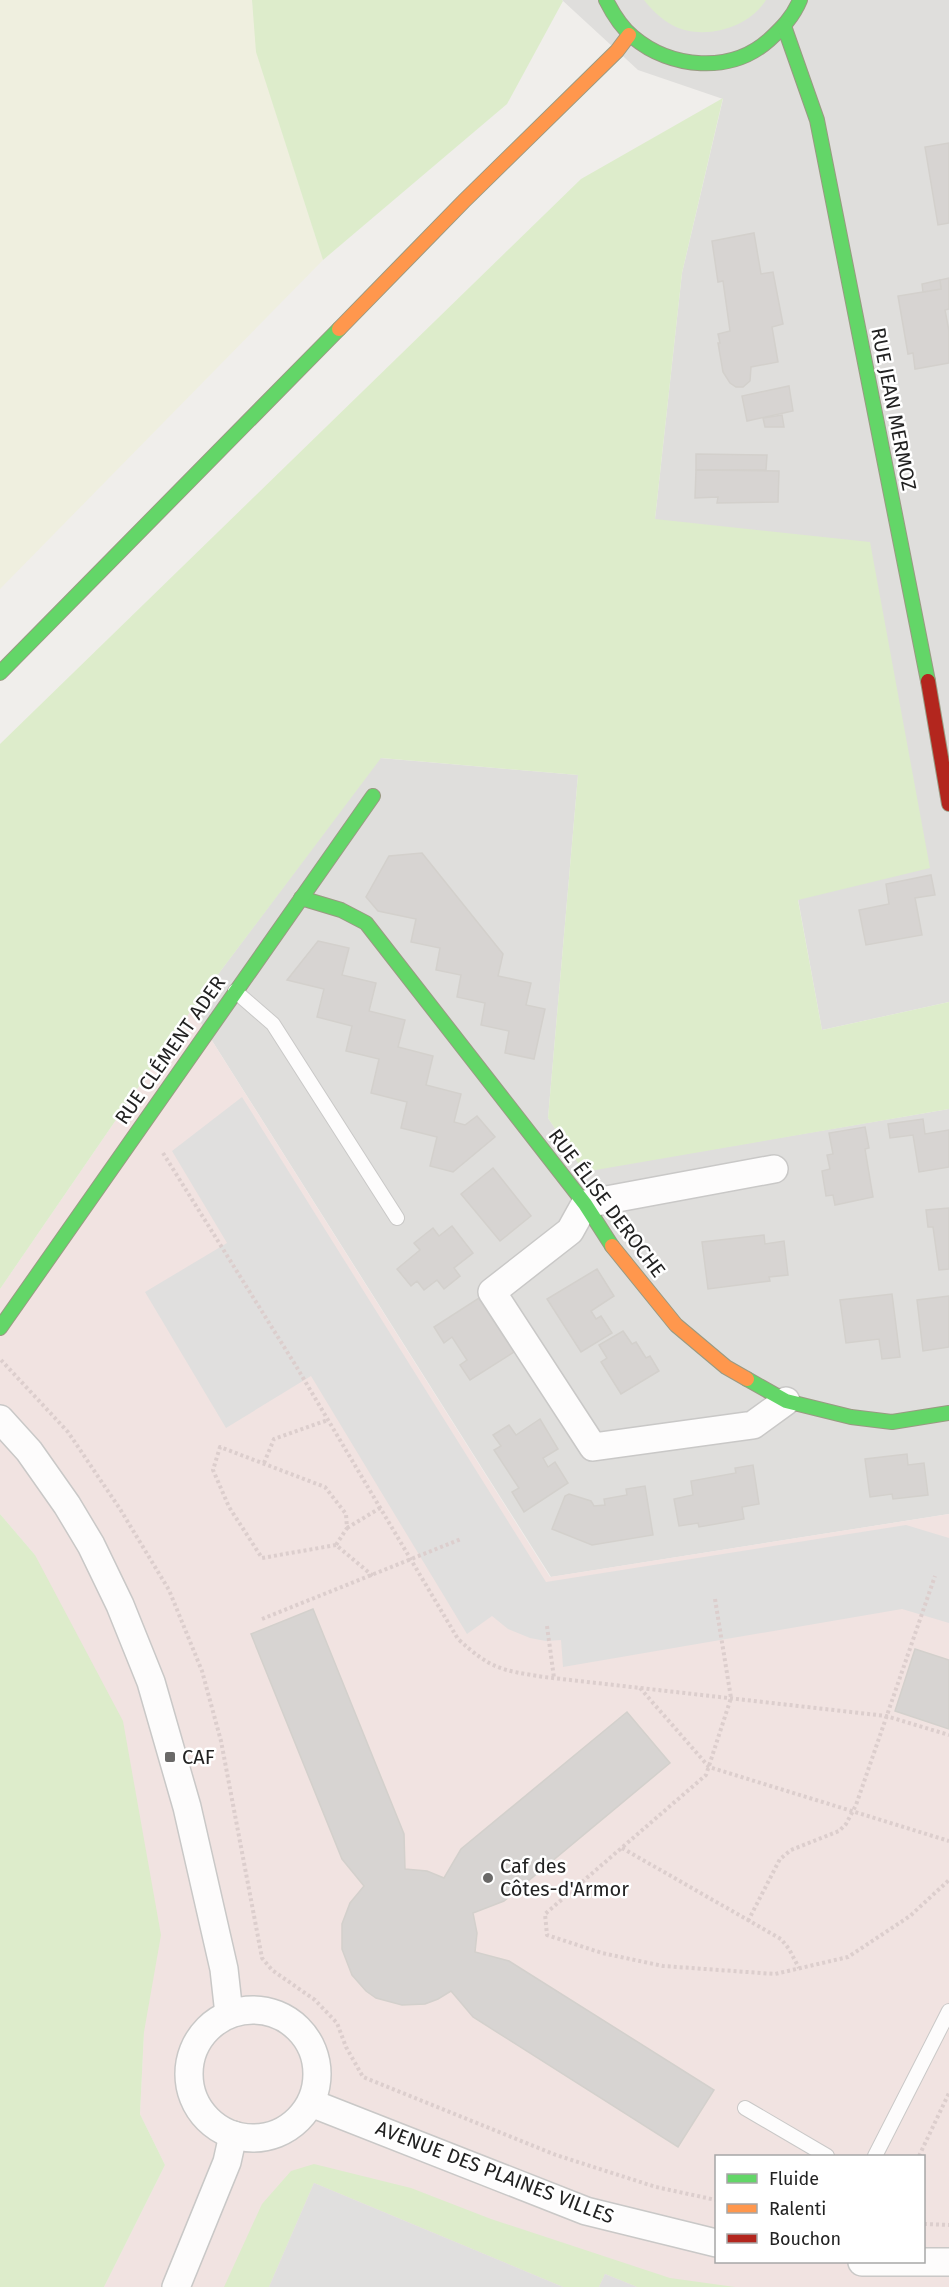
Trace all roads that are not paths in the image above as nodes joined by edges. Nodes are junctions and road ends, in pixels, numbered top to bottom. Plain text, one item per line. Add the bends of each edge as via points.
1 (606, 0) edge
2 (800, 0) edge
3 (784, 26) junction
4 (629, 35) junction
5 (0, 673) edge
6 (941, 711) edge
7 (373, 796) dead end
8 (949, 804) edge
9 (301, 898) junction
10 (235, 991) junction
11 (774, 1169) dead end
12 (585, 1204) junction
13 (397, 1218) dead end
14 (0, 1328) edge
15 (786, 1401) junction
16 (949, 1413) edge
17 (0, 1419) edge
18 (949, 2011) edge
19 (229, 2014) junction
20 (311, 2103) junction
21 (745, 2108) dead end
22 (233, 2135) junction
23 (824, 2155) edge
24 (875, 2155) edge
25 (715, 2243) edge
26 (949, 2262) edge
27 (871, 2270) edge
28 (176, 2287) edge

1 - 4 street
2 - 3 street
3 - 4 street via 758,49 725,62 691,64 658,54
3 - 6 street, RUE JEAN MERMOZ via 816,120
4 - 5 street
6 - 8 street, RUE JEAN MERMOZ
7 - 9 street, RUE CLÉMENT ADER
9 - 10 street, RUE CLÉMENT ADER
9 - 12 street, RUE ÉLISE DEROCHE via 341,910 366,923
10 - 13 lane via 273,1024
10 - 14 street, RUE CLÉMENT ADER
11 - 12 street
12 - 15 street, RUE ÉLISE DEROCHE via 606,1238 676,1325 726,1368
12 - 15 street via 570,1231 492,1292 593,1447 753,1425
15 - 16 street, RUE ÉLISE DEROCHE via 851,1417 892,1422
17 - 19 street via 29,1451 91,1545 152,1682 224,1969
18 - 24 lane
19 - 20 street via 251,2009 273,2012 293,2023 308,2039 316,2060 318,2082
19 - 22 street via 210,2025 196,2043 189,2064 190,2087 198,2108 213,2124
20 - 22 street via 286,2129 269,2136
20 - 25 street, AVENUE DES PLAINES VILLES via 586,2211
21 - 23 lane
22 - 28 street via 227,2162
26 - 27 street

